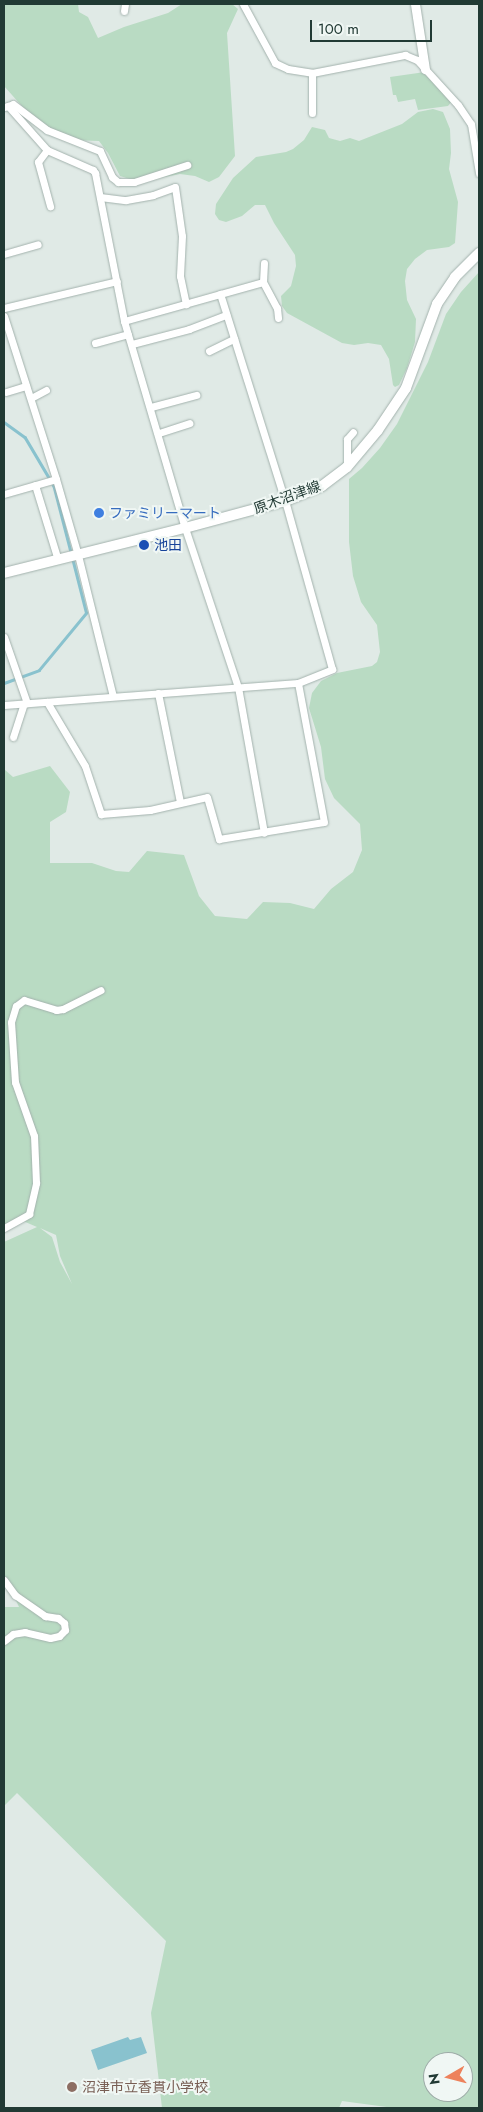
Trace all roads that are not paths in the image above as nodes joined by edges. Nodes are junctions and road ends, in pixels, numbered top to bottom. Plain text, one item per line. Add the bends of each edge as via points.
1 (243, 4) edge
2 (415, 4) edge
3 (425, 69) junction
4 (312, 73) junction
5 (6, 106) edge
6 (312, 113) dead end
7 (47, 150) junction
8 (186, 165) dead end
9 (479, 173) edge
10 (100, 197) junction
11 (50, 206) dead end
12 (38, 244) dead end
13 (479, 253) edge
14 (4, 254) edge
15 (264, 263) dead end
16 (117, 281) junction
17 (263, 282) junction
18 (220, 294) junction
19 (186, 304) junction
20 (4, 308) edge
21 (226, 315) junction
22 (4, 316) edge
23 (278, 318) dead end
24 (124, 321) junction
25 (128, 334) junction
26 (234, 339) junction
27 (95, 344) dead end
28 (132, 344) junction
29 (208, 351) dead end
30 (26, 386) junction
31 (46, 390) dead end
32 (6, 392) dead end
33 (196, 395) dead end
34 (31, 398) junction
35 (151, 408) junction
36 (189, 424) dead end
37 (353, 432) dead end
38 (158, 433) junction
39 (348, 467) junction
40 (56, 479) junction
41 (35, 485) junction
42 (4, 494) edge
43 (285, 501) junction
44 (185, 528) junction
45 (78, 555) junction
46 (62, 559) junction
47 (4, 573) edge
48 (4, 637) edge
49 (298, 683) junction
50 (238, 686) junction
51 (158, 693) junction
52 (113, 696) junction
53 (47, 702) junction
54 (25, 704) junction
55 (4, 705) edge
56 (13, 737) dead end
57 (180, 802) junction
58 (264, 833) junction
59 (101, 990) dead end
60 (4, 1228) edge
61 (4, 1580) edge
62 (4, 1641) edge

1 - 4 street via 275,63
2 - 3 street
3 - 4 street via 416,60 405,56
3 - 9 street via 471,124
4 - 6 street
5 - 7 street
5 - 8 street via 13,104 47,130 100,151 112,177 118,182 134,182
7 - 10 street via 93,170
7 - 11 street via 38,162
10 - 16 street
10 - 19 street via 126,200 175,187 182,236 180,276
12 - 14 street
13 - 39 main road, 原木沼津線 via 455,277 437,304 406,388
15 - 17 street
16 - 20 street
16 - 24 street
17 - 18 street
17 - 23 street via 277,308
18 - 19 street
18 - 21 street
19 - 24 street
21 - 26 street
21 - 28 street
22 - 30 street
24 - 25 street
25 - 27 street
25 - 28 street
26 - 29 street
26 - 43 street
28 - 35 street
30 - 32 street
30 - 34 street
31 - 34 street
33 - 35 street
34 - 40 street
35 - 38 street
36 - 38 street
37 - 39 street via 347,439
38 - 44 street
39 - 43 main road, 原木沼津線 via 322,486
40 - 41 street
40 - 45 street
41 - 42 street
41 - 46 street
43 - 44 main road, 原木沼津線
43 - 49 street via 332,669
44 - 45 main road, 原木沼津線
44 - 50 street
45 - 46 main road, 原木沼津線
45 - 52 street
46 - 47 main road, 原木沼津線
48 - 54 street
49 - 50 street
49 - 58 street via 324,822
50 - 51 street
50 - 58 street
51 - 52 street
51 - 57 street
52 - 53 street
53 - 54 street
53 - 57 street via 85,766 101,814 150,810
54 - 55 street
54 - 56 street
57 - 58 street via 206,797 219,839
59 - 60 street via 56,1010 24,1000 16,1006 11,1022 15,1082 34,1136 36,1183 29,1214
61 - 62 street via 15,1595 45,1616 58,1618 64,1623 65,1630 50,1638 25,1632 13,1634

